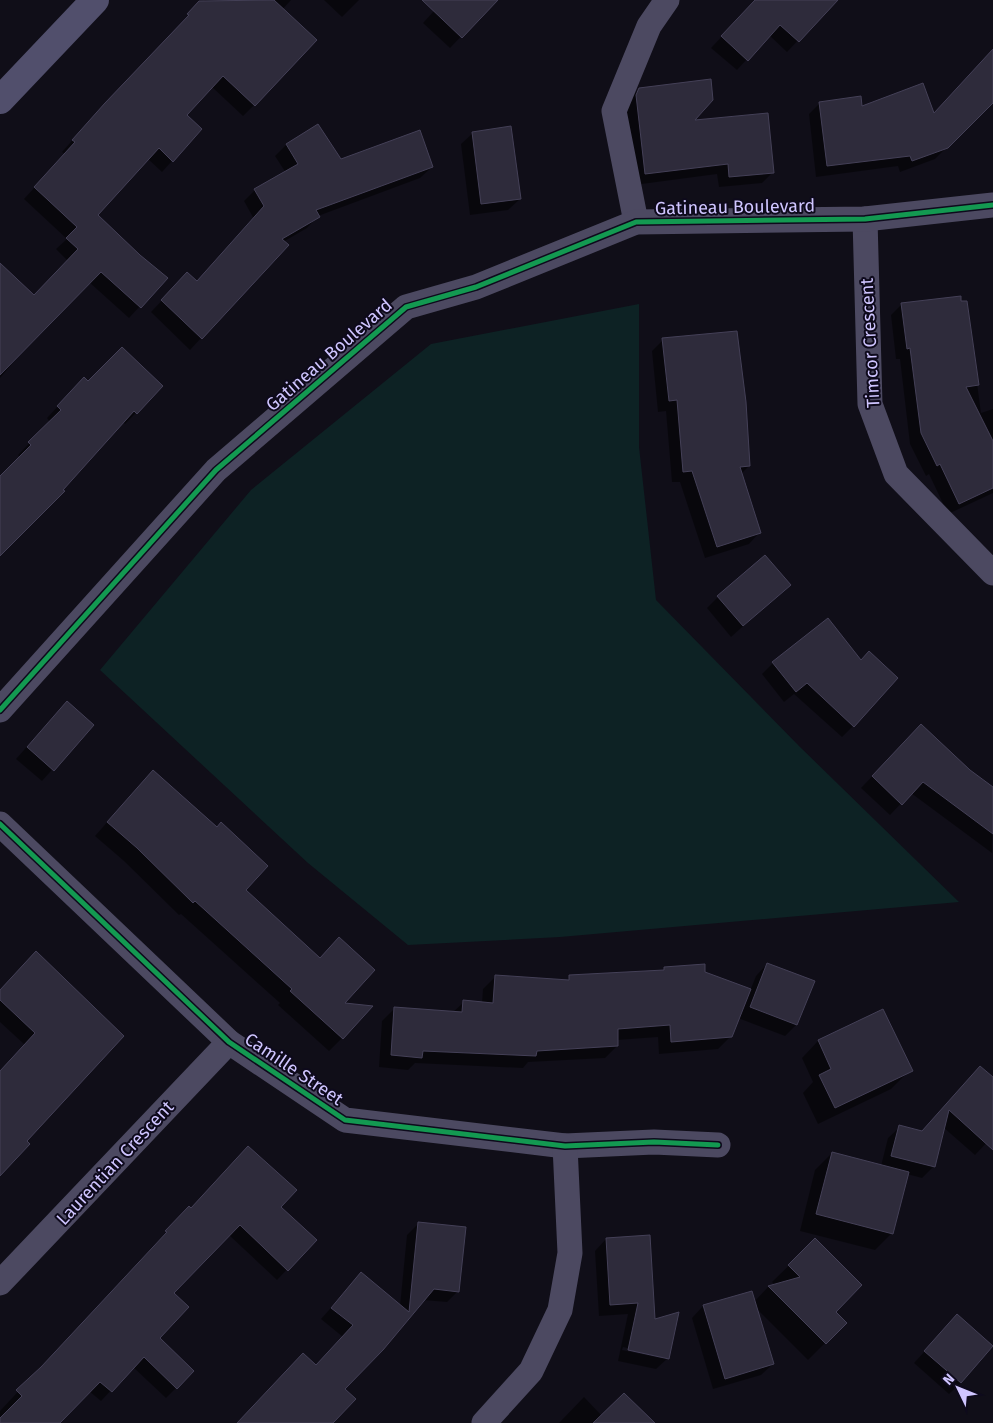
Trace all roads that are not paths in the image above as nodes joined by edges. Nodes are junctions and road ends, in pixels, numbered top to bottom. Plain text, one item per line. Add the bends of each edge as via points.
1 (95, 0) edge
2 (667, 0) edge
3 (0, 100) edge
4 (993, 205) edge
5 (865, 219) junction
6 (636, 222) junction
7 (993, 573) edge
8 (0, 710) edge
9 (0, 824) edge
10 (229, 1042) junction
11 (718, 1145) dead end
12 (565, 1146) junction
13 (0, 1283) edge
14 (484, 1423) edge

1 - 3 street
2 - 6 street via 649,26 614,111
4 - 5 street, Gatineau Boulevard
5 - 6 street, Gatineau Boulevard
5 - 7 street, Timcor Crescent via 870,404 896,474
6 - 8 street, Gatineau Boulevard via 476,287 406,307 216,470
9 - 10 street, Camille Street
10 - 12 street, Camille Street via 345,1120
10 - 13 street, Laurentian Crescent
11 - 12 street, Camille Street via 654,1142
12 - 14 street via 570,1253 560,1310 531,1371

